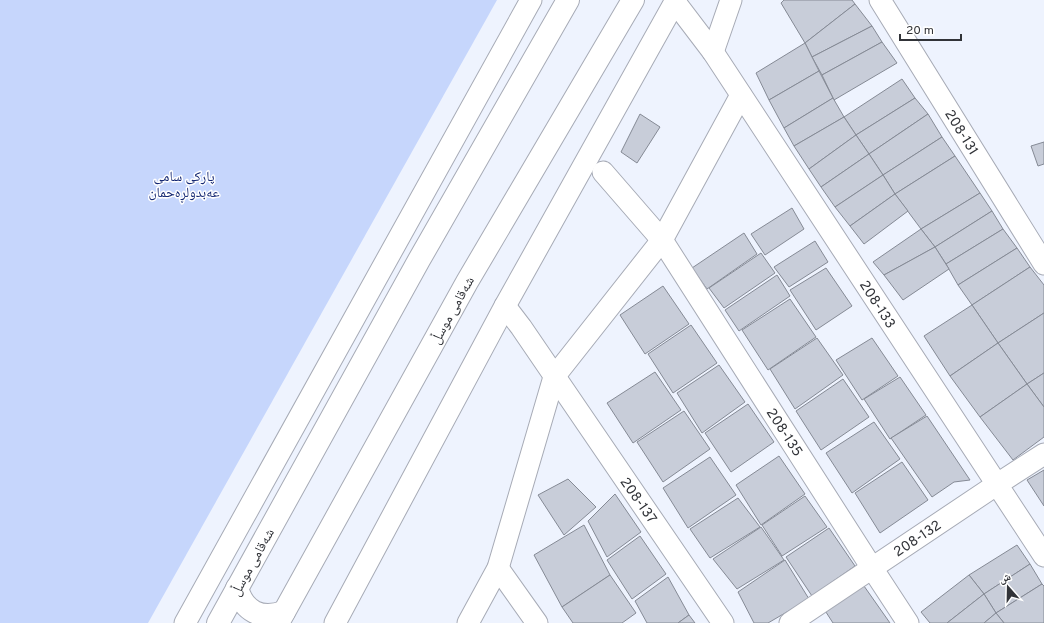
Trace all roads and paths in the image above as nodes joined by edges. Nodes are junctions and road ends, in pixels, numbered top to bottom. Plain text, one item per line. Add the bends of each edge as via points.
1 (531, 0) edge
2 (568, 0) edge
3 (633, 0) edge
4 (731, 0) edge
5 (880, 0) edge
6 (676, 1) edge
7 (712, 52) junction
8 (740, 95) junction
9 (603, 172) dead end
10 (662, 240) junction
11 (1044, 264) edge
12 (505, 306) junction
13 (554, 377) junction
14 (1044, 454) edge
15 (996, 485) junction
16 (1044, 556) edge
17 (498, 568) junction
18 (872, 568) junction
19 (237, 588) junction
20 (281, 618) edge
21 (185, 623) edge
22 (218, 623) edge
23 (335, 623) edge
24 (468, 623) edge
25 (537, 623) edge
26 (723, 623) edge
27 (790, 623) edge
28 (908, 623) edge

1 - 21 street
2 - 19 highway, شەقامی موسڵ via 419,260
3 - 20 highway, شەقامی موسڵ via 467,282
4 - 7 street
5 - 11 street, 208-131
6 - 7 street, 208-133
6 - 12 street
7 - 8 street, 208-133
8 - 10 street
8 - 15 street, 208-133
9 - 10 street, 208-135
10 - 13 street
10 - 18 street, 208-135
12 - 13 street, 208-137
12 - 23 street
13 - 17 street
13 - 26 street, 208-137
14 - 15 street, 208-132
15 - 16 street, 208-133
15 - 18 street, 208-132
17 - 24 street
17 - 25 street
18 - 27 street, 208-132
18 - 28 street, 208-135
19 - 20 highway via 244,604 251,610
19 - 22 highway, شەقامی موسڵ

